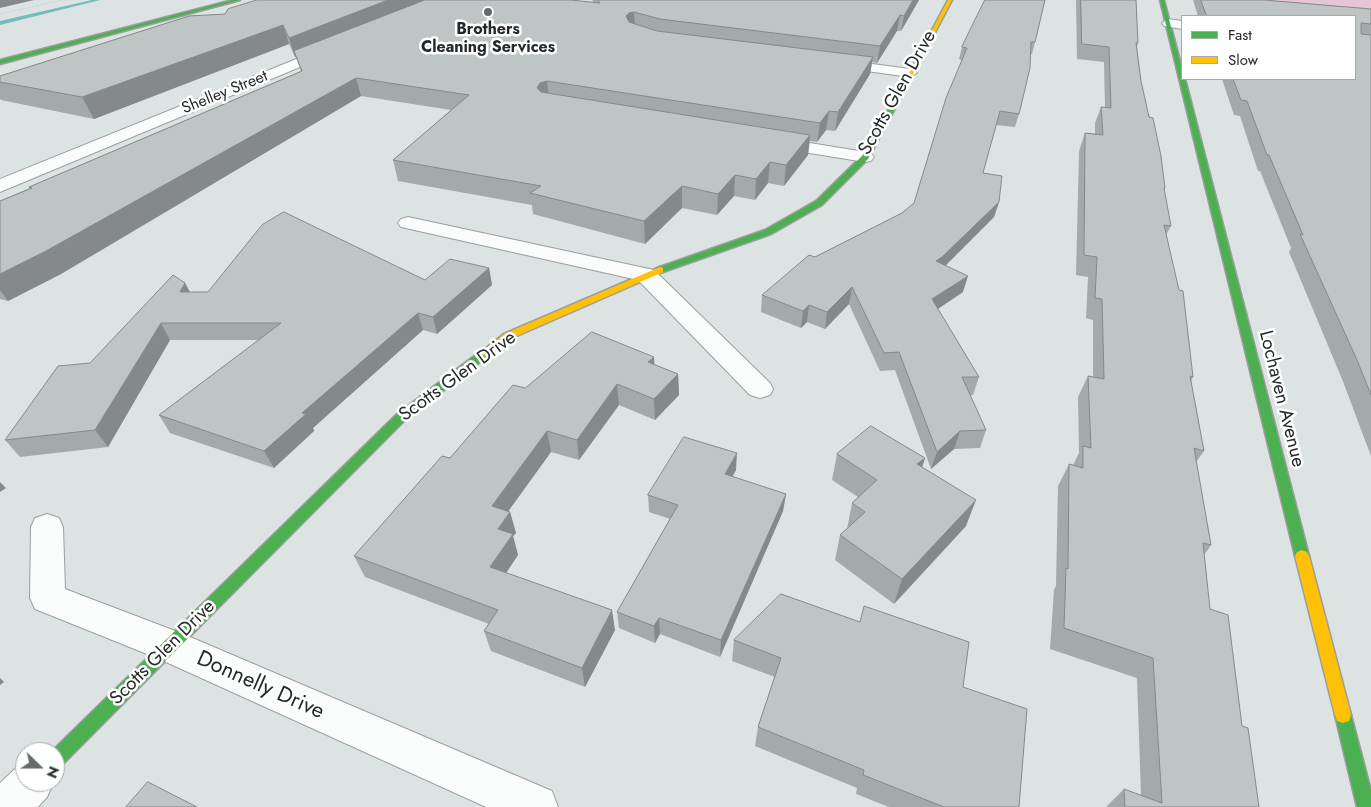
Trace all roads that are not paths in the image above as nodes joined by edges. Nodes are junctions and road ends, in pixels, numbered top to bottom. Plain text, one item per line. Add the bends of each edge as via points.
1 (206, 0) edge
2 (238, 0) edge
3 (950, 0) edge
4 (1162, 0) edge
5 (1168, 23) junction
6 (1181, 25) edge
7 (344, 44) edge
8 (0, 52) edge
9 (0, 62) edge
10 (823, 62) edge
11 (910, 73) junction
12 (1181, 74) edge
13 (1182, 80) edge
14 (760, 140) edge
15 (865, 157) junction
16 (0, 186) edge
17 (408, 223) dead end
18 (646, 275) junction
19 (760, 389) dead end
20 (47, 527) dead end
21 (170, 646) junction
22 (65, 750) edge
23 (22, 792) edge
24 (7, 807) edge
25 (536, 807) edge
26 (1366, 807) edge

1 - 8 main road
2 - 9 main road
3 - 11 main road, Scotts Glen Drive
4 - 5 main road, Lochaven Avenue
5 - 6 street
5 - 12 main road, Lochaven Avenue
7 - 16 street, Shelley Street
10 - 11 street
11 - 15 main road, Scotts Glen Drive
13 - 26 main road, Lochaven Avenue
14 - 15 street
15 - 18 main road, Scotts Glen Drive via 819,203 768,232
17 - 18 street
18 - 19 street
18 - 21 main road, Scotts Glen Drive via 508,336 400,418
20 - 21 street, Donnelly Drive via 48,598
21 - 22 main road, Scotts Glen Drive
21 - 25 street, Donnelly Drive
23 - 24 street

